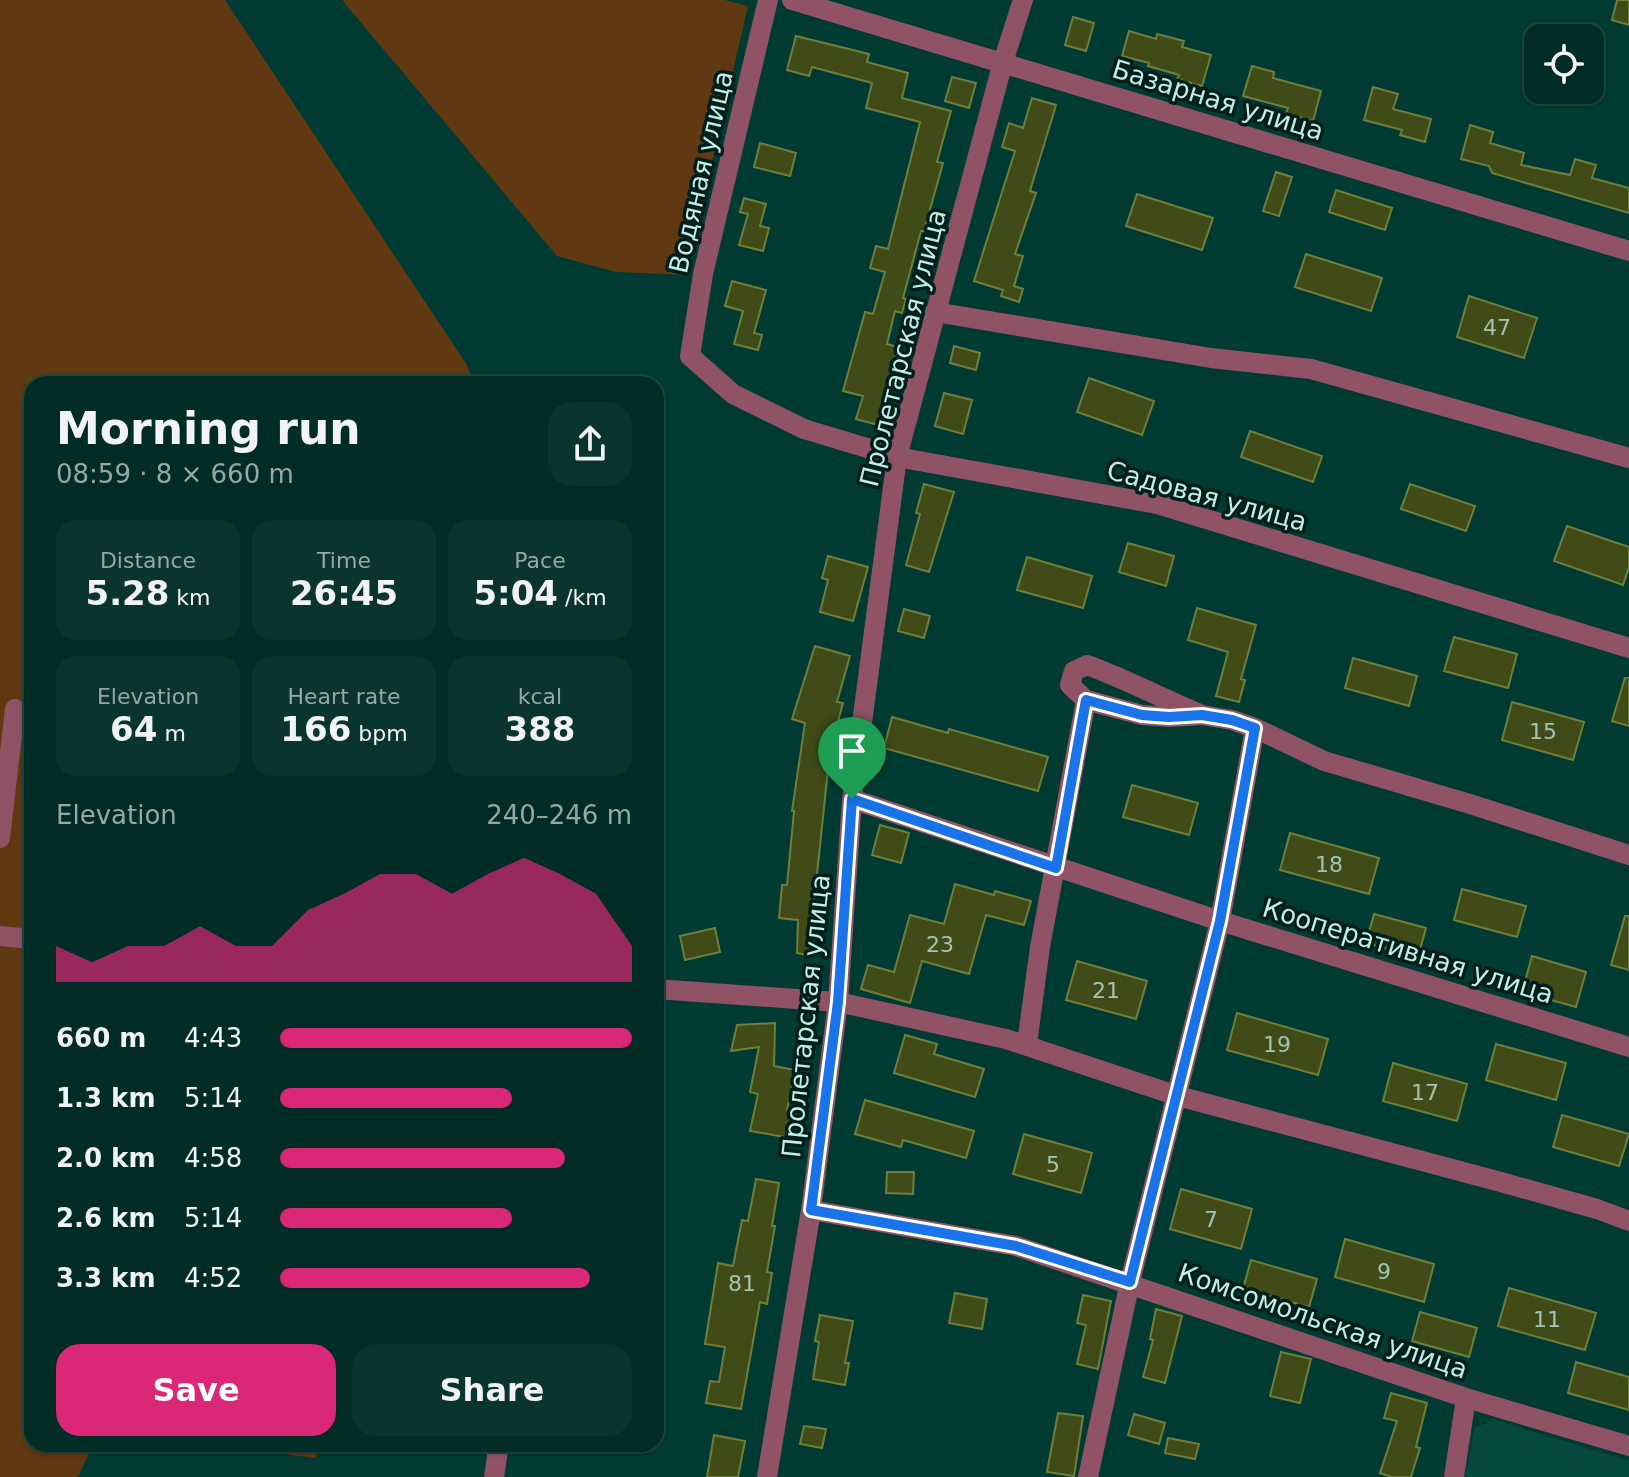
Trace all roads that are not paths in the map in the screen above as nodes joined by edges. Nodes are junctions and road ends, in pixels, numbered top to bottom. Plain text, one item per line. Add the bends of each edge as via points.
1 (768, 0) edge
2 (792, 0) edge
3 (1023, 0) edge
4 (1003, 62) junction
5 (1629, 251) edge
6 (935, 312) junction
7 (690, 356) joint
8 (897, 457) junction
9 (1629, 458) edge
10 (1629, 648) edge
11 (1086, 700) junction
12 (15, 709) dead end
13 (1202, 715) junction
14 (1255, 728) junction
15 (852, 799) junction
16 (0, 838) edge
17 (1629, 855) edge
18 (1056, 868) junction
19 (1220, 921) junction
20 (0, 936) edge
21 (24, 938) edge
22 (664, 990) edge
23 (838, 1002) junction
24 (1027, 1044) junction
25 (1629, 1047) edge
26 (1178, 1096) junction
27 (811, 1210) junction
28 (1629, 1221) edge
29 (1130, 1282) junction
30 (1466, 1398) junction
31 (1629, 1446) edge
32 (498, 1452) edge
33 (494, 1477) edge
34 (767, 1477) edge
35 (1088, 1477) edge
36 (1454, 1477) edge

1 - 7 street, Водяная улица via 703,274
2 - 4 street, Базарная улица
3 - 4 street, Пролетарская улица
4 - 5 street, Базарная улица
4 - 6 street, Пролетарская улица
6 - 8 street, Пролетарская улица
6 - 9 street via 1211,358 1311,369
7 - 8 street, Садовая улица via 733,394 804,429
8 - 10 street, Садовая улица via 1157,504
8 - 15 street, Пролетарская улица
11 - 13 street via 1142,715
11 - 13 street via 1070,685 1074,671 1087,665
11 - 18 street
12 - 16 street
13 - 14 street
14 - 17 street via 1324,761
14 - 19 street
15 - 18 street, Кооперативная улица
15 - 23 street, Пролетарская улица
18 - 19 street, Кооперативная улица
18 - 24 street
19 - 25 street, Кооперативная улица
19 - 26 street
20 - 21 street
22 - 23 street
23 - 24 street
23 - 27 street, Пролетарская улица
24 - 26 street
26 - 28 street
26 - 29 street
27 - 29 street, Комсомольская улица via 1016,1246
27 - 34 street, Пролетарская улица
29 - 30 street, Комсомольская улица
29 - 35 street
30 - 31 street, Комсомольская улица
30 - 36 street
32 - 33 street

